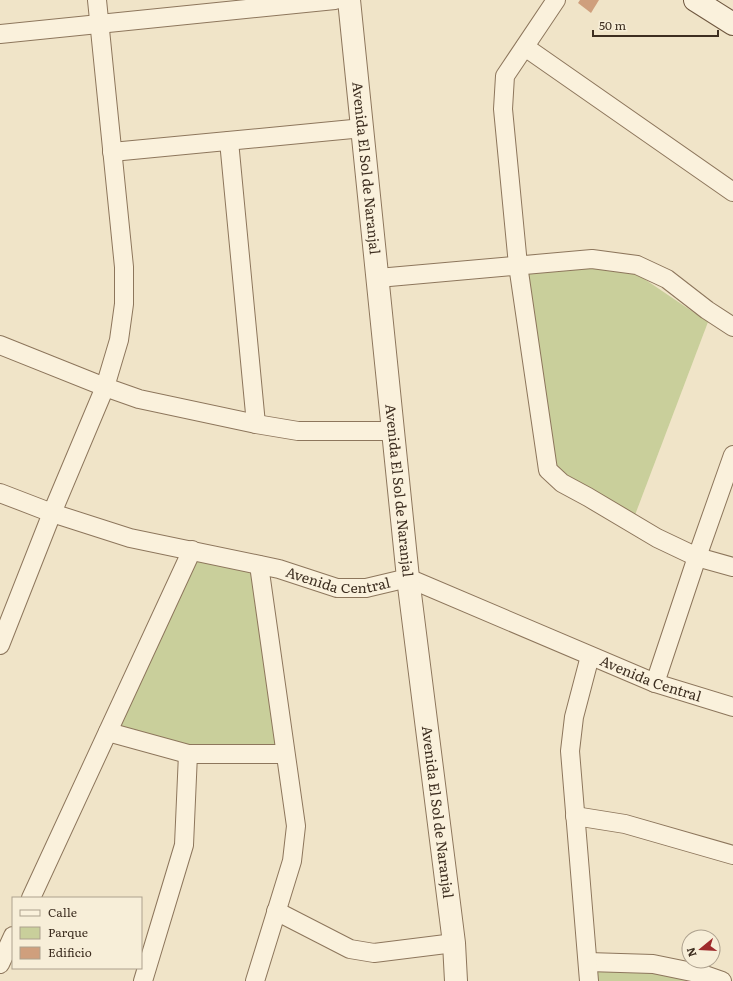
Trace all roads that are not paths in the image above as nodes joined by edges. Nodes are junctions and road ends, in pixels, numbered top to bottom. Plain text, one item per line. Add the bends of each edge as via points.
1 (97, 0) edge
2 (335, 0) edge
3 (349, 0) edge
4 (556, 0) edge
5 (695, 0) edge
6 (210, 6) edge
7 (99, 24) junction
8 (733, 24) edge
9 (0, 34) edge
10 (525, 47) junction
11 (363, 128) junction
12 (229, 141) junction
13 (112, 152) junction
14 (733, 192) edge
15 (518, 266) junction
16 (378, 278) junction
17 (733, 327) edge
18 (0, 345) edge
19 (104, 387) junction
20 (256, 424) junction
21 (393, 431) junction
22 (733, 455) edge
23 (0, 493) edge
24 (52, 513) junction
25 (192, 550) junction
26 (697, 557) junction
27 (259, 565) junction
28 (733, 567) edge
29 (408, 578) junction
30 (0, 643) edge
31 (590, 656) junction
32 (655, 683) junction
33 (733, 707) edge
34 (108, 732) junction
35 (188, 754) junction
36 (285, 754) junction
37 (575, 816) junction
38 (733, 855) edge
39 (30, 897) edge
40 (276, 911) junction
41 (12, 938) edge
42 (454, 943) junction
43 (588, 962) junction
44 (0, 964) edge
45 (143, 981) edge
46 (255, 981) edge
47 (456, 981) edge
48 (589, 981) edge
49 (722, 981) edge

1 - 7 street
2 - 6 street
3 - 11 street, Avenida El Sol de Naranjal
4 - 10 street
5 - 8 street
6 - 7 street
7 - 9 street
7 - 13 street
10 - 14 street
10 - 15 street via 505,76 503,109
11 - 12 street
11 - 16 street, Avenida El Sol de Naranjal
12 - 13 street
12 - 20 street
13 - 19 street via 124,267 124,304 119,340
15 - 16 street
15 - 17 street via 592,259 637,265 666,279
15 - 26 street via 548,470 562,483 657,538
16 - 21 street, Avenida El Sol de Naranjal
18 - 19 street
19 - 20 street via 139,399
19 - 24 street
20 - 21 street via 298,431
21 - 29 street, Avenida El Sol de Naranjal
22 - 26 street
23 - 24 street, Avenida Central
24 - 25 street, Avenida Central via 130,538
24 - 30 street
25 - 27 street, Avenida Central
25 - 34 street
26 - 28 street
26 - 32 street
27 - 29 street, Avenida Central via 337,588 366,588
27 - 36 street
29 - 31 street, Avenida Central
29 - 42 street, Avenida El Sol de Naranjal
31 - 32 street, Avenida Central
31 - 37 street via 574,718 570,751
32 - 33 street, Avenida Central
34 - 35 street
34 - 39 street
35 - 36 street
35 - 45 street via 184,845
36 - 40 street via 296,826 292,861
37 - 38 street via 625,824
37 - 43 street
40 - 42 street via 350,949 374,953
40 - 46 street
41 - 44 street
42 - 47 street, Avenida El Sol de Naranjal
43 - 48 street
43 - 49 street via 653,964 702,974

